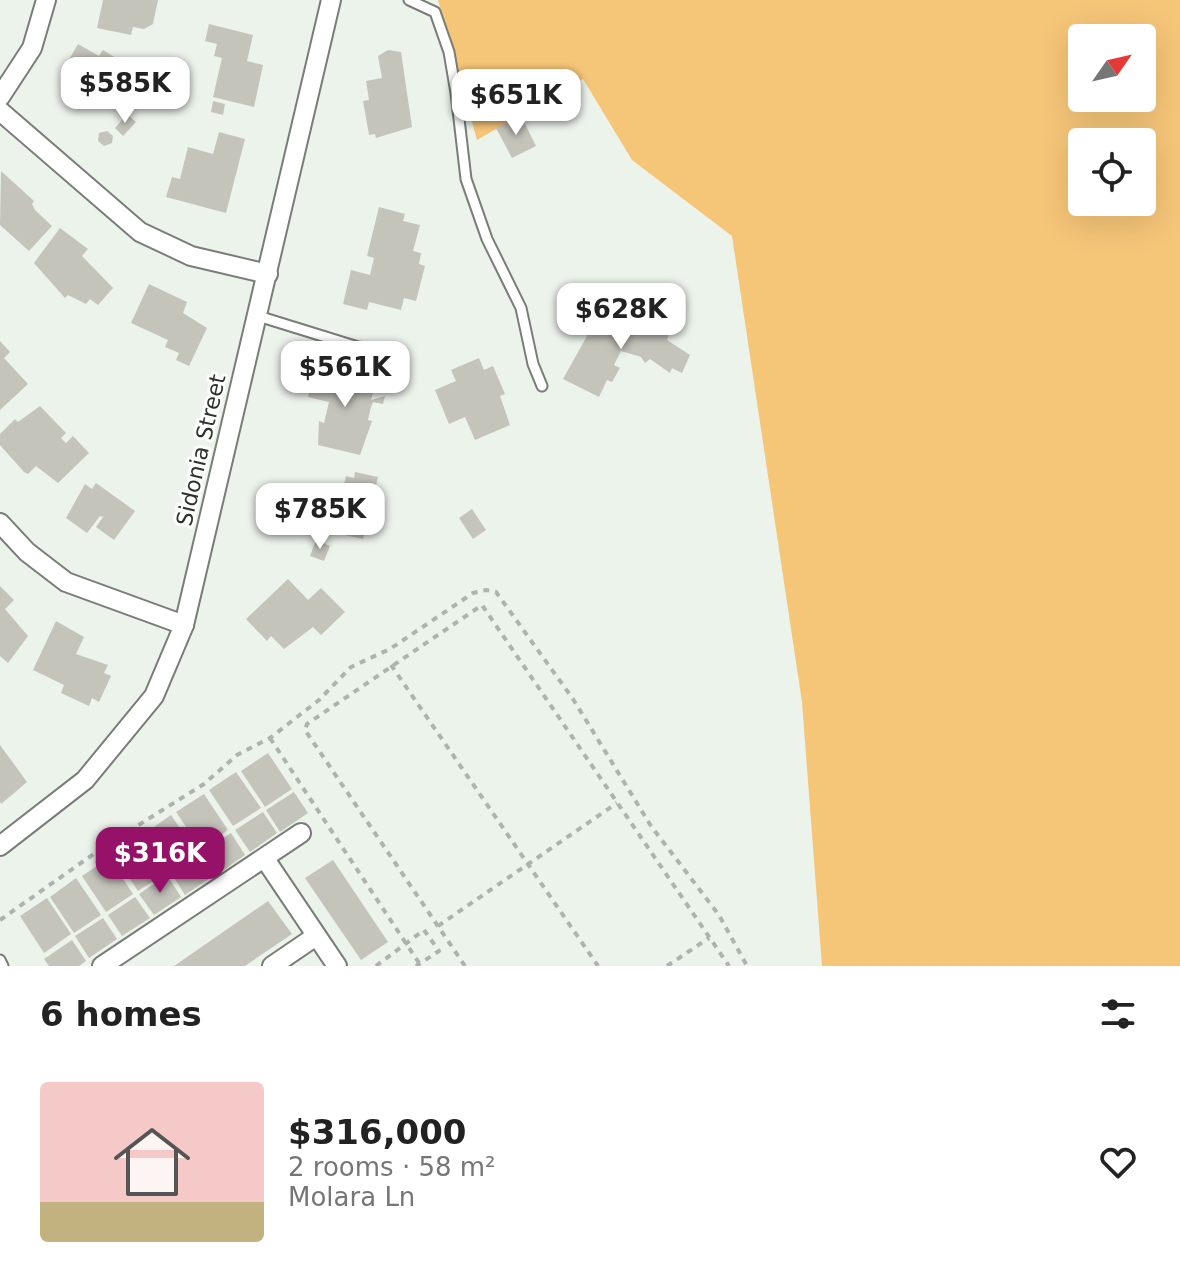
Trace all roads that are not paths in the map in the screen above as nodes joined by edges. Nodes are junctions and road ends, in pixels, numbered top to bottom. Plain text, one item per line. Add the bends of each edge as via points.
1 (46, 0) edge
2 (331, 0) edge
3 (409, 0) edge
4 (0, 97) edge
5 (0, 111) edge
6 (268, 274) junction
7 (258, 316) junction
8 (400, 352) dead end
9 (542, 386) dead end
10 (0, 523) edge
11 (184, 625) junction
12 (301, 833) dead end
13 (0, 846) edge
14 (265, 859) junction
15 (316, 936) junction
16 (0, 960) edge
17 (3, 966) edge
18 (102, 966) edge
19 (272, 966) edge
20 (337, 966) edge

1 - 4 street via 32,48
2 - 6 street, Sidonia Street
3 - 9 lane via 435,12 441,25 466,179 487,239 521,308
5 - 6 street via 140,232 191,256
6 - 7 street, Sidonia Street
7 - 8 lane via 358,347
7 - 11 street, Sidonia Street
10 - 11 street via 66,582
11 - 13 street, Sidonia Street via 154,696 85,780
12 - 14 street
14 - 15 street
14 - 18 street
15 - 19 street
15 - 20 street
16 - 17 lane

